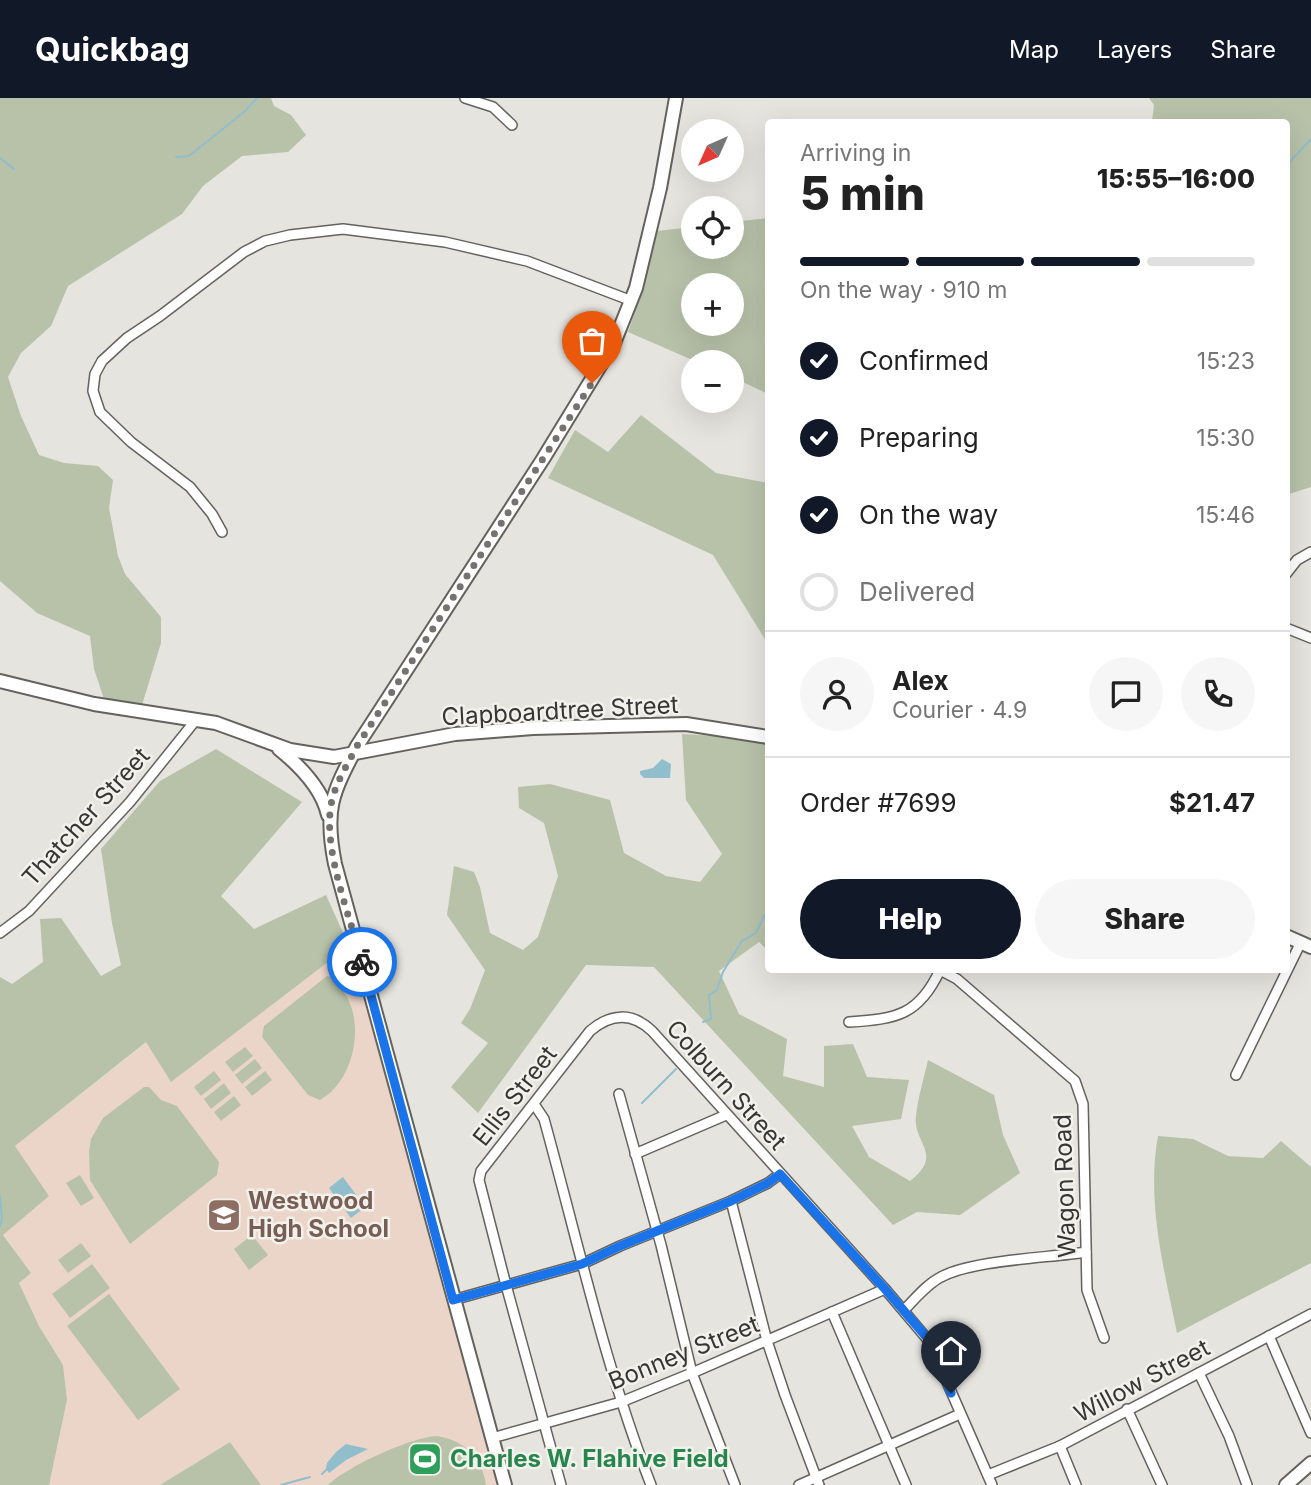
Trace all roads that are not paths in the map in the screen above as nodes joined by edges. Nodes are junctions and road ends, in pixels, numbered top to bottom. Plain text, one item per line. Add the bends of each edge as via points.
1 (465, 98) edge
2 (676, 98) edge
3 (512, 125) dead end
4 (632, 302) junction
5 (222, 532) dead end
6 (1311, 552) edge
7 (1290, 569) edge
8 (1290, 630) edge
9 (1311, 638) edge
10 (0, 681) edge
11 (195, 721) junction
12 (372, 724) junction
13 (765, 737) edge
14 (273, 743) junction
15 (389, 748) junction
16 (352, 755) junction
17 (330, 822) junction
18 (0, 933) edge
19 (1290, 938) edge
20 (1306, 945) edge
21 (938, 973) edge
22 (946, 973) edge
23 (600, 1022) joint
24 (849, 1022) dead end
25 (1236, 1075) dead end
26 (618, 1094) dead end
27 (534, 1104) junction
28 (726, 1115) junction
29 (635, 1154) junction
30 (780, 1174) junction
31 (731, 1201) junction
32 (657, 1232) junction
33 (1086, 1252) junction
34 (582, 1264) junction
35 (506, 1285) junction
36 (885, 1289) junction
37 (453, 1300) junction
38 (904, 1310) junction
39 (832, 1312) junction
40 (1311, 1314) edge
41 (1269, 1336) junction
42 (1104, 1338) dead end
43 (767, 1341) junction
44 (692, 1373) junction
45 (1199, 1373) junction
46 (621, 1402) junction
47 (1127, 1409) junction
48 (960, 1414) junction
49 (545, 1424) junction
50 (1311, 1433) edge
51 (492, 1438) junction
52 (889, 1446) junction
53 (1060, 1446) junction
54 (1311, 1463) edge
55 (988, 1475) junction
56 (817, 1482) edge
57 (505, 1485) edge
58 (561, 1485) edge
59 (651, 1485) edge
60 (734, 1485) edge
61 (799, 1485) edge
62 (906, 1485) edge
63 (992, 1485) edge
64 (1076, 1485) edge
65 (1162, 1485) edge
66 (1247, 1485) edge
67 (1286, 1485) edge

1 - 3 street via 493,107
2 - 4 main road
4 - 5 street via 527,261 445,242 343,229 290,235 244,252 127,338 94,374 93,391 100,412 190,487
4 - 12 main road via 599,371
6 - 7 street
8 - 9 street
10 - 11 main road, Clapboardtree Street via 93,704
11 - 14 main road, Clapboardtree Street via 216,723
11 - 18 street, Thatcher Street via 130,802 29,911
12 - 15 main road via 378,740
12 - 16 main road
13 - 15 main road, Clapboardtree Street via 686,724 533,728 455,734
14 - 16 main road, Clapboardtree Street via 309,754
14 - 17 main road, Clapboardtree Street via 304,772 323,799
15 - 16 main road, Clapboardtree Street
16 - 17 main road via 338,782
17 - 37 main road via 338,874
19 - 20 main road
20 - 25 street
21 - 24 street via 926,996 912,1009
22 - 33 street, Wagon Road via 1075,1081 1083,1104
23 - 27 street, Ellis Street
23 - 28 street, Colburn Street via 624,1016 644,1023
26 - 29 street
27 - 34 street via 544,1119
27 - 35 street, Ellis Street via 481,1171 479,1180
28 - 29 street
28 - 30 street, Colburn Street
29 - 32 street
30 - 31 street
30 - 36 street, Colburn Street
31 - 32 street
31 - 43 street
32 - 34 street
32 - 44 street
33 - 38 street via 953,1272 939,1278
33 - 42 street, Wagon Road via 1087,1290
34 - 35 street
34 - 46 street
35 - 37 street
35 - 49 street, Ellis Street
36 - 38 street, Colburn Street
36 - 39 street, Bonney Street
37 - 51 main road
38 - 48 street, Colburn Street via 929,1340
39 - 43 street, Bonney Street
39 - 52 street
40 - 41 street, Willow Street
41 - 45 street, Willow Street
41 - 50 street
43 - 44 street, Bonney Street
43 - 56 street
44 - 46 street, Bonney Street
44 - 60 street
45 - 47 street, Willow Street
45 - 66 street
46 - 49 street, Bonney Street
46 - 59 street
47 - 53 street, Willow Street
47 - 65 street
48 - 52 street
48 - 55 street, Colburn Street
49 - 51 street, Bonney Street
49 - 58 street, Ellis Street
51 - 57 main road
52 - 56 street
52 - 62 street
53 - 55 street, Willow Street
53 - 64 street
54 - 67 main road
55 - 63 street, Colburn Street
56 - 61 street

